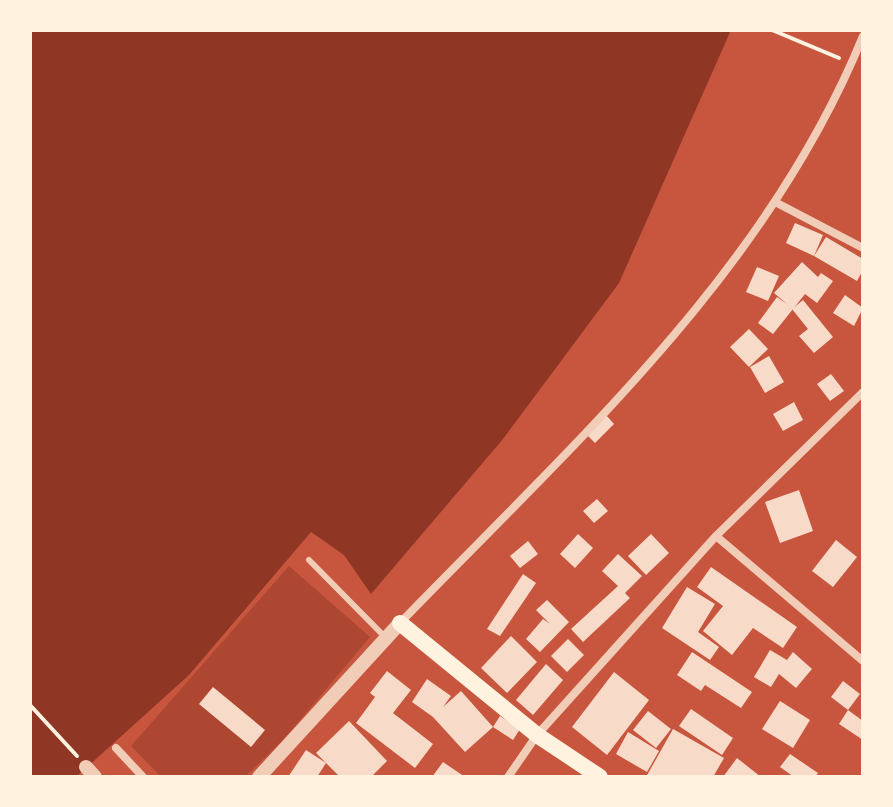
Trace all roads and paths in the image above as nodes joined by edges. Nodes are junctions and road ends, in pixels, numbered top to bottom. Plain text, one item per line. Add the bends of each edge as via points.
1 (772, 30) edge
2 (863, 36) edge
3 (852, 63) junction
4 (777, 203) junction
5 (863, 248) edge
6 (863, 392) edge
7 (716, 536) junction
8 (309, 560) dead end
9 (400, 623) junction
10 (387, 639) junction
11 (863, 661) edge
12 (30, 705) edge
13 (537, 735) junction
14 (116, 748) dead end
15 (91, 772) edge
16 (143, 777) edge
17 (259, 777) edge
18 (508, 777) edge
19 (600, 777) edge

1 - 3 path
2 - 3 street
3 - 4 street
4 - 5 street
4 - 9 street via 699,309
6 - 7 street
7 - 11 street
7 - 13 street
8 - 10 lane
9 - 10 street
9 - 13 main road
10 - 17 street
12 - 15 path
13 - 18 street
13 - 19 main road
14 - 16 street

